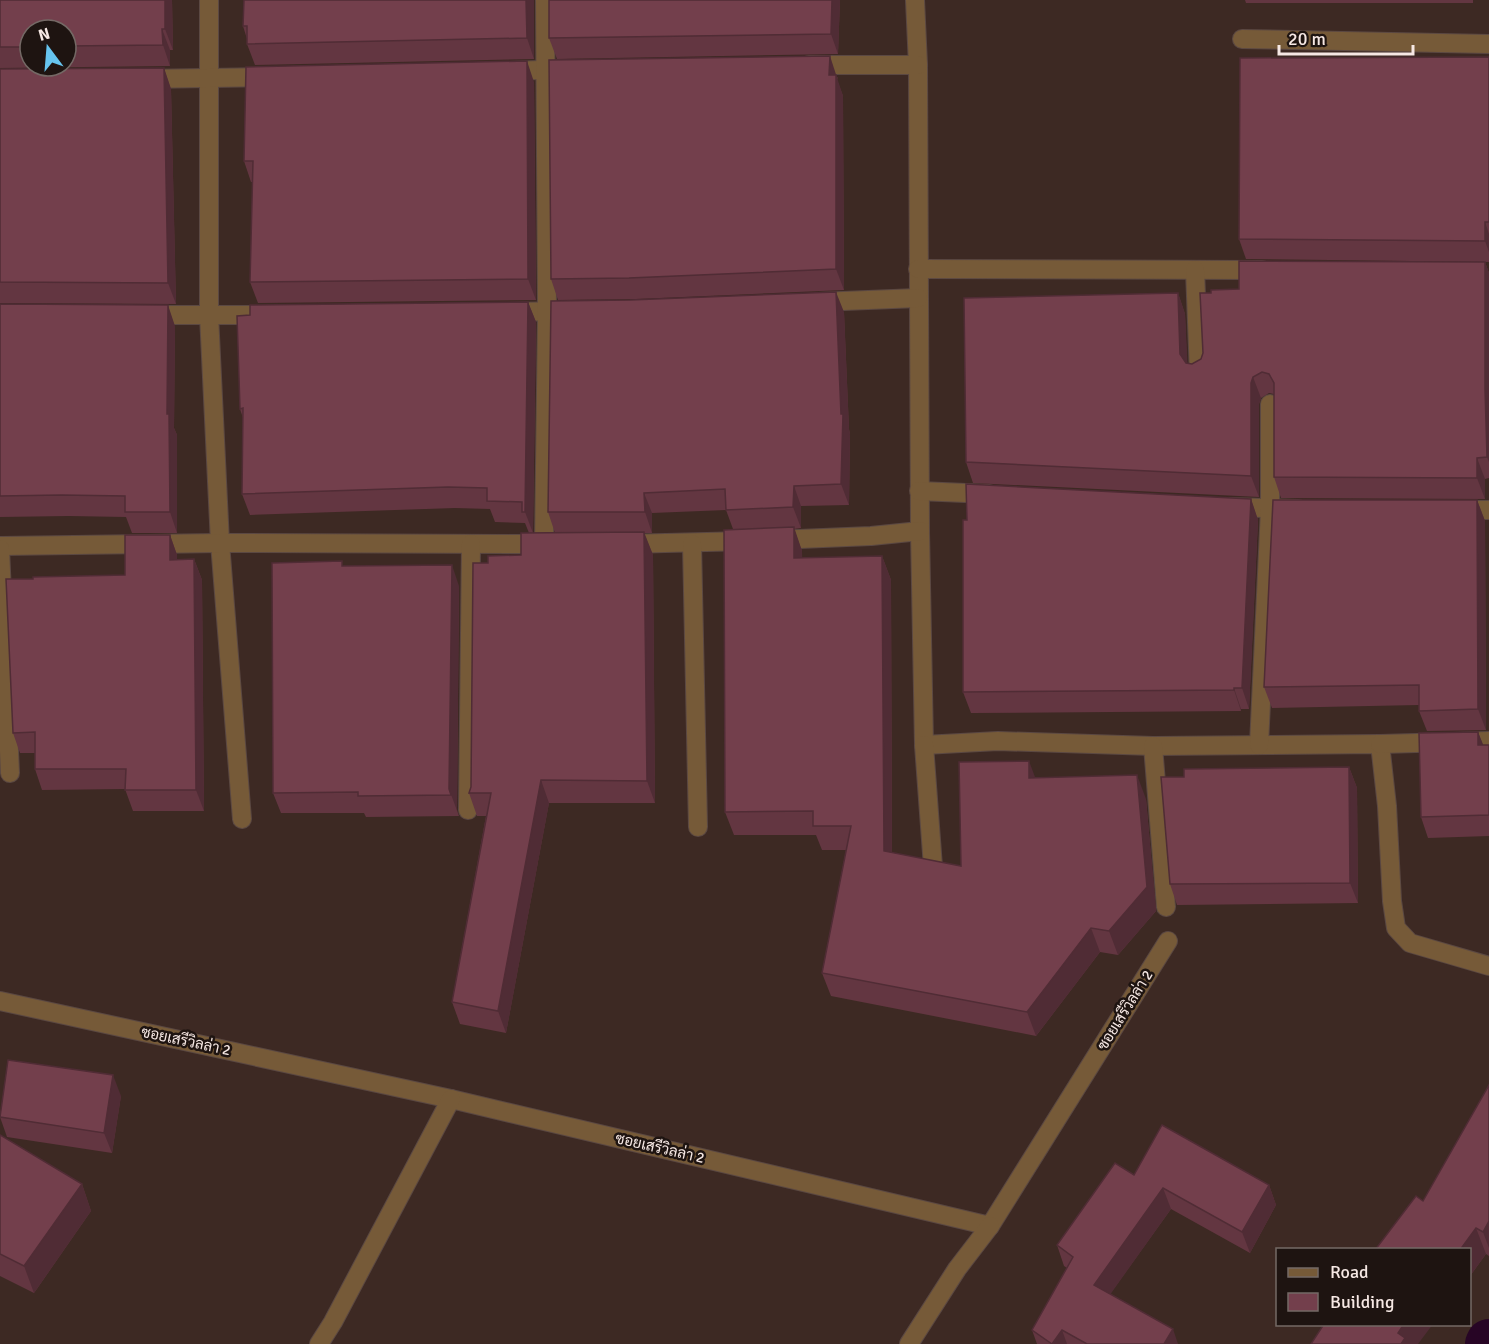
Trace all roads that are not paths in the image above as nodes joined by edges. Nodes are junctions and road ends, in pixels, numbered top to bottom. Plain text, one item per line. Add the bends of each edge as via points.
1 (209, 0) edge
2 (545, 0) edge
3 (915, 0) edge
4 (1242, 39) dead end
5 (1489, 44) edge
6 (918, 64) junction
7 (792, 65) edge
8 (593, 69) edge
9 (546, 70) junction
10 (488, 71) edge
11 (290, 76) edge
12 (209, 78) junction
13 (128, 79) edge
14 (918, 269) junction
15 (1195, 270) junction
16 (1277, 270) edge
17 (918, 298) junction
18 (801, 303) edge
19 (547, 311) junction
20 (592, 311) edge
21 (488, 312) edge
22 (290, 314) edge
23 (127, 315) edge
24 (208, 315) junction
25 (1198, 374) edge
26 (1270, 404) dead end
27 (919, 491) junction
28 (1001, 495) edge
29 (1212, 506) edge
30 (1270, 509) junction
31 (1316, 509) edge
32 (1443, 510) edge
33 (1489, 510) edge
34 (920, 531) junction
35 (220, 543) junction
36 (471, 544) junction
37 (544, 544) junction
38 (567, 544) edge
39 (612, 544) edge
40 (692, 544) junction
41 (0, 547) edge
42 (1489, 741) edge
43 (1380, 744) junction
44 (924, 745) junction
45 (1259, 745) junction
46 (1153, 746) junction
47 (10, 773) dead end
48 (468, 810) edge
49 (242, 819) dead end
50 (698, 827) dead end
51 (933, 867) edge
52 (1166, 907) dead end
53 (1168, 941) dead end
54 (1489, 966) edge
55 (0, 1000) edge
56 (451, 1099) junction
57 (990, 1226) junction
58 (319, 1344) edge
59 (909, 1344) edge

1 - 12 street
2 - 9 street
3 - 6 street
4 - 5 street
6 - 7 street
6 - 14 street
8 - 9 street
9 - 10 street
9 - 19 street
11 - 12 street
12 - 13 street
12 - 24 street
14 - 15 street
14 - 17 street
15 - 16 street
15 - 25 street
17 - 18 street
17 - 27 street
19 - 20 street
19 - 21 street
19 - 37 street
22 - 24 street
23 - 24 street
24 - 35 street
26 - 30 street
27 - 28 street
27 - 34 street
29 - 30 street
30 - 31 street
30 - 45 street
32 - 33 street
34 - 40 street
34 - 44 street
35 - 36 street
35 - 41 street
35 - 49 street
36 - 37 street
36 - 48 street
37 - 38 street
39 - 40 street
40 - 50 street
41 - 47 street
42 - 43 street
43 - 45 street
43 - 54 street via 1396,928 1410,943
44 - 46 street via 998,741
44 - 51 street
45 - 46 street
46 - 52 street
53 - 57 street, ซอยเสรีวิลล่า 2
55 - 56 street, ซอยเสรีวิลล่า 2
56 - 57 street, ซอยเสรีวิลล่า 2
56 - 58 street
57 - 59 street

